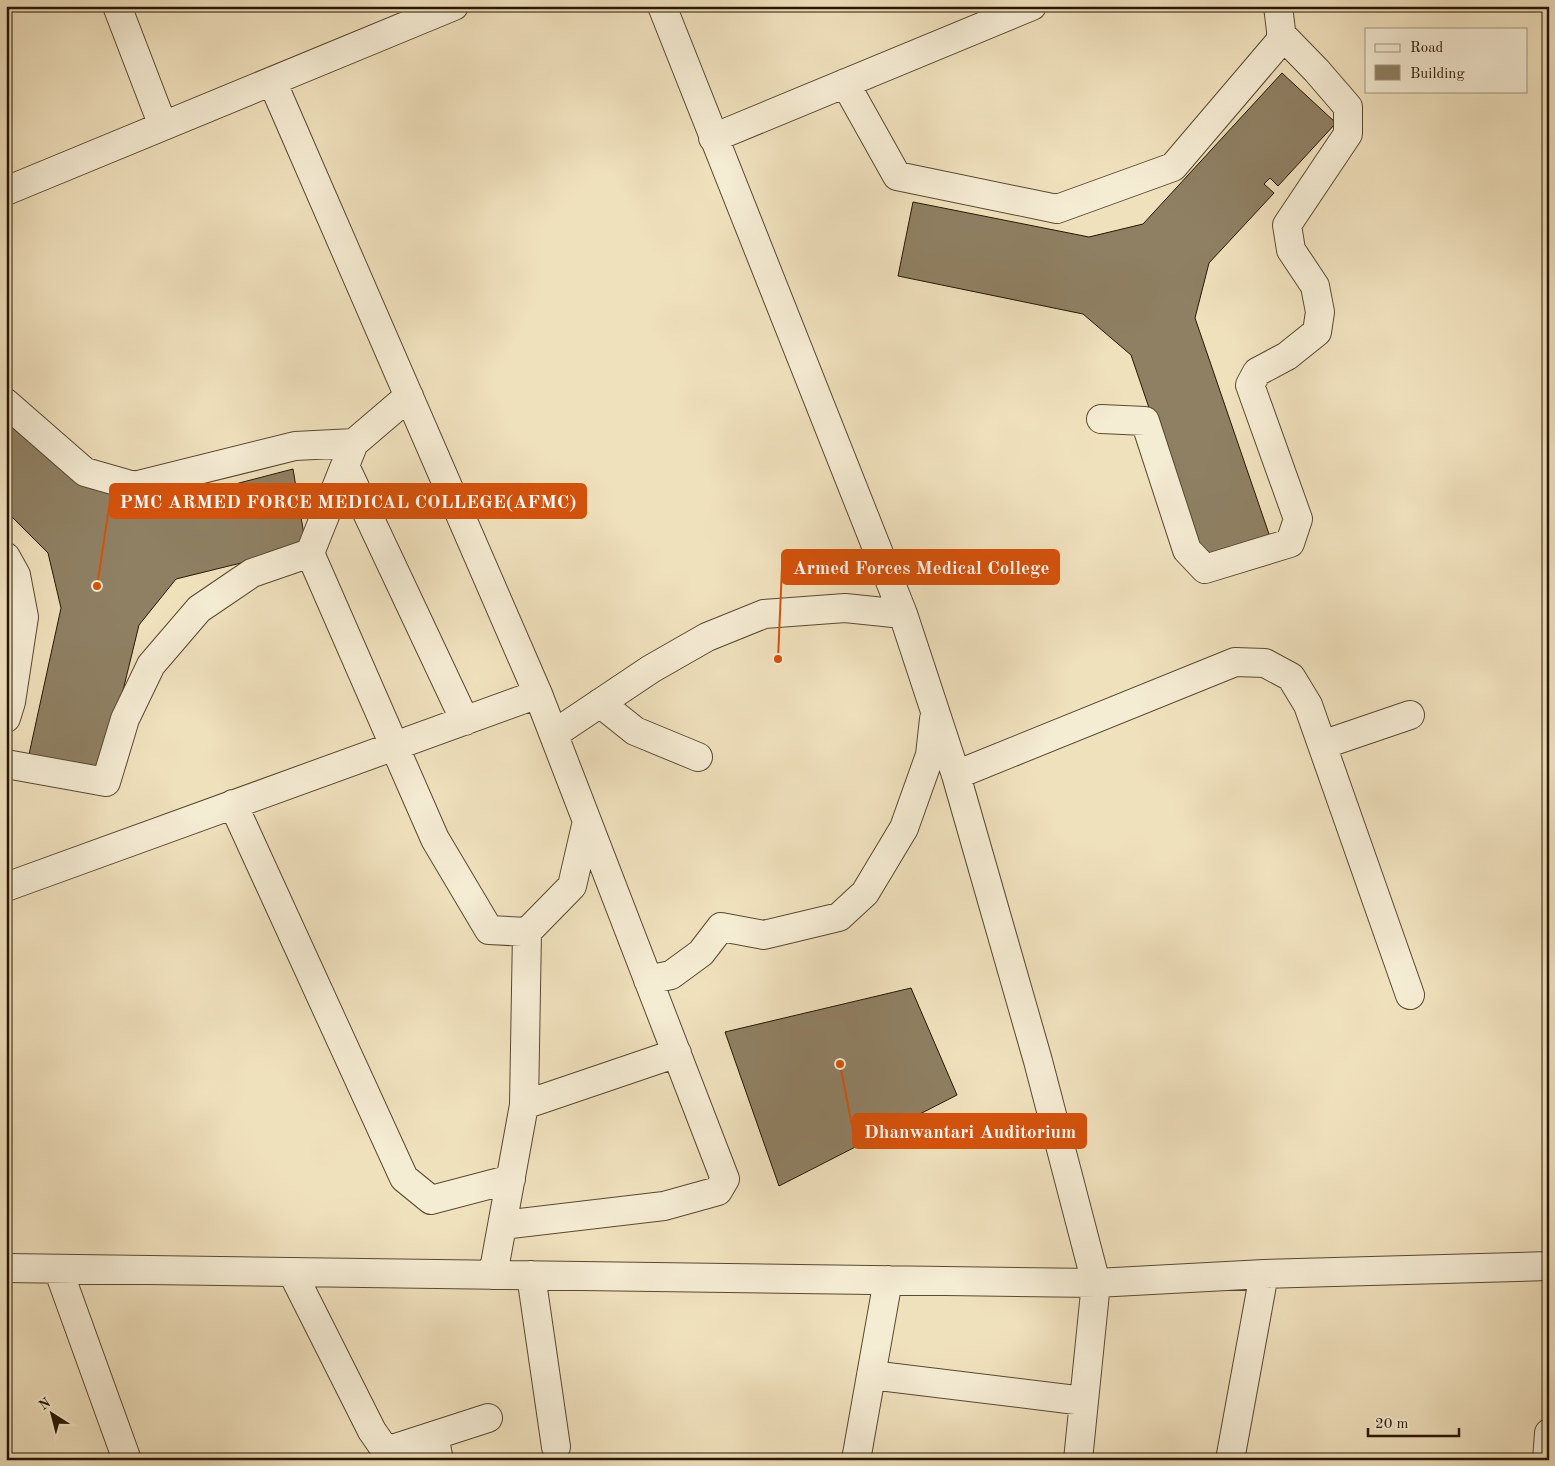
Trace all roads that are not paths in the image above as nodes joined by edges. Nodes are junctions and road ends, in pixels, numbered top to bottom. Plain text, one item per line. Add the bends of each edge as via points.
1 (117, 6) edge
2 (454, 6) edge
3 (662, 6) edge
4 (1032, 6) edge
5 (1278, 6) edge
6 (1281, 34) junction
7 (272, 81) junction
8 (845, 83) junction
9 (163, 126) junction
10 (713, 138) junction
11 (6, 192) edge
12 (409, 396) junction
13 (6, 403) edge
14 (1101, 419) dead end
15 (349, 454) junction
16 (310, 553) junction
17 (6, 557) edge
18 (903, 614) junction
19 (538, 694) junction
20 (600, 703) junction
21 (935, 710) junction
22 (1410, 715) dead end
23 (6, 718) edge
24 (465, 721) junction
25 (554, 734) junction
26 (1322, 745) junction
27 (394, 746) junction
28 (698, 757) dead end
29 (6, 764) edge
30 (956, 775) junction
31 (233, 804) junction
32 (587, 821) junction
33 (6, 887) edge
34 (527, 932) junction
35 (648, 980) junction
36 (1410, 995) dead end
37 (677, 1053) junction
38 (524, 1105) junction
39 (511, 1179) junction
40 (502, 1225) junction
41 (1549, 1266) edge
42 (6, 1268) edge
43 (58, 1269) junction
44 (292, 1272) junction
45 (493, 1274) junction
46 (1264, 1274) junction
47 (532, 1275) junction
48 (888, 1280) junction
49 (1096, 1283) junction
50 (871, 1375) junction
51 (1084, 1401) junction
52 (488, 1418) dead end
53 (1549, 1433) edge
54 (556, 1447) dead end
55 (437, 1448) edge
56 (127, 1460) edge
57 (856, 1460) edge
58 (1078, 1460) edge
59 (1230, 1460) edge
60 (1546, 1460) edge

1 - 9 street
2 - 7 street
3 - 10 street
4 - 8 street
5 - 6 street
6 - 8 street via 1282,39 1173,167 1057,209 897,176
6 - 14 street via 1348,107 1348,134 1287,225 1292,250 1315,286 1320,312 1317,332 1287,356 1257,372 1250,385 1298,520 1290,543 1205,569 1187,550 1145,421
7 - 9 street
7 - 12 street
8 - 10 street
9 - 11 street
10 - 18 street
12 - 15 street
12 - 19 street
13 - 15 street via 86,472 134,486 295,446
15 - 16 street
15 - 24 street
16 - 27 street
16 - 29 street via 252,573 198,609 152,665 126,719 106,782
17 - 23 street via 16,575 24,617
18 - 20 street via 845,608 764,614 707,636
18 - 21 street
19 - 24 street
19 - 25 street
20 - 25 street
20 - 28 street via 635,731
21 - 30 street
21 - 35 street via 930,755 904,828 865,893 838,917 764,935 721,927 701,953 671,975
22 - 26 street
24 - 27 street
25 - 32 street
26 - 30 street via 1308,705 1291,677 1265,663 1235,662
26 - 36 street
27 - 31 street
27 - 34 street via 435,839 489,930
30 - 49 street via 1038,1061
31 - 33 street
31 - 39 street via 404,1178 430,1200
32 - 34 street via 572,886
32 - 35 street
34 - 38 street
35 - 37 street
37 - 38 street
37 - 40 street via 725,1180 718,1191 664,1206
38 - 39 street
39 - 40 street
40 - 45 street
41 - 46 street
42 - 43 street
43 - 44 street
43 - 56 street
44 - 45 street
44 - 55 street via 372,1431 386,1451
45 - 47 street
46 - 49 street
46 - 59 street
47 - 48 street
47 - 54 street
48 - 49 street
48 - 50 street
49 - 51 street
50 - 51 street
50 - 57 street
51 - 58 street
52 - 55 street
53 - 60 street

